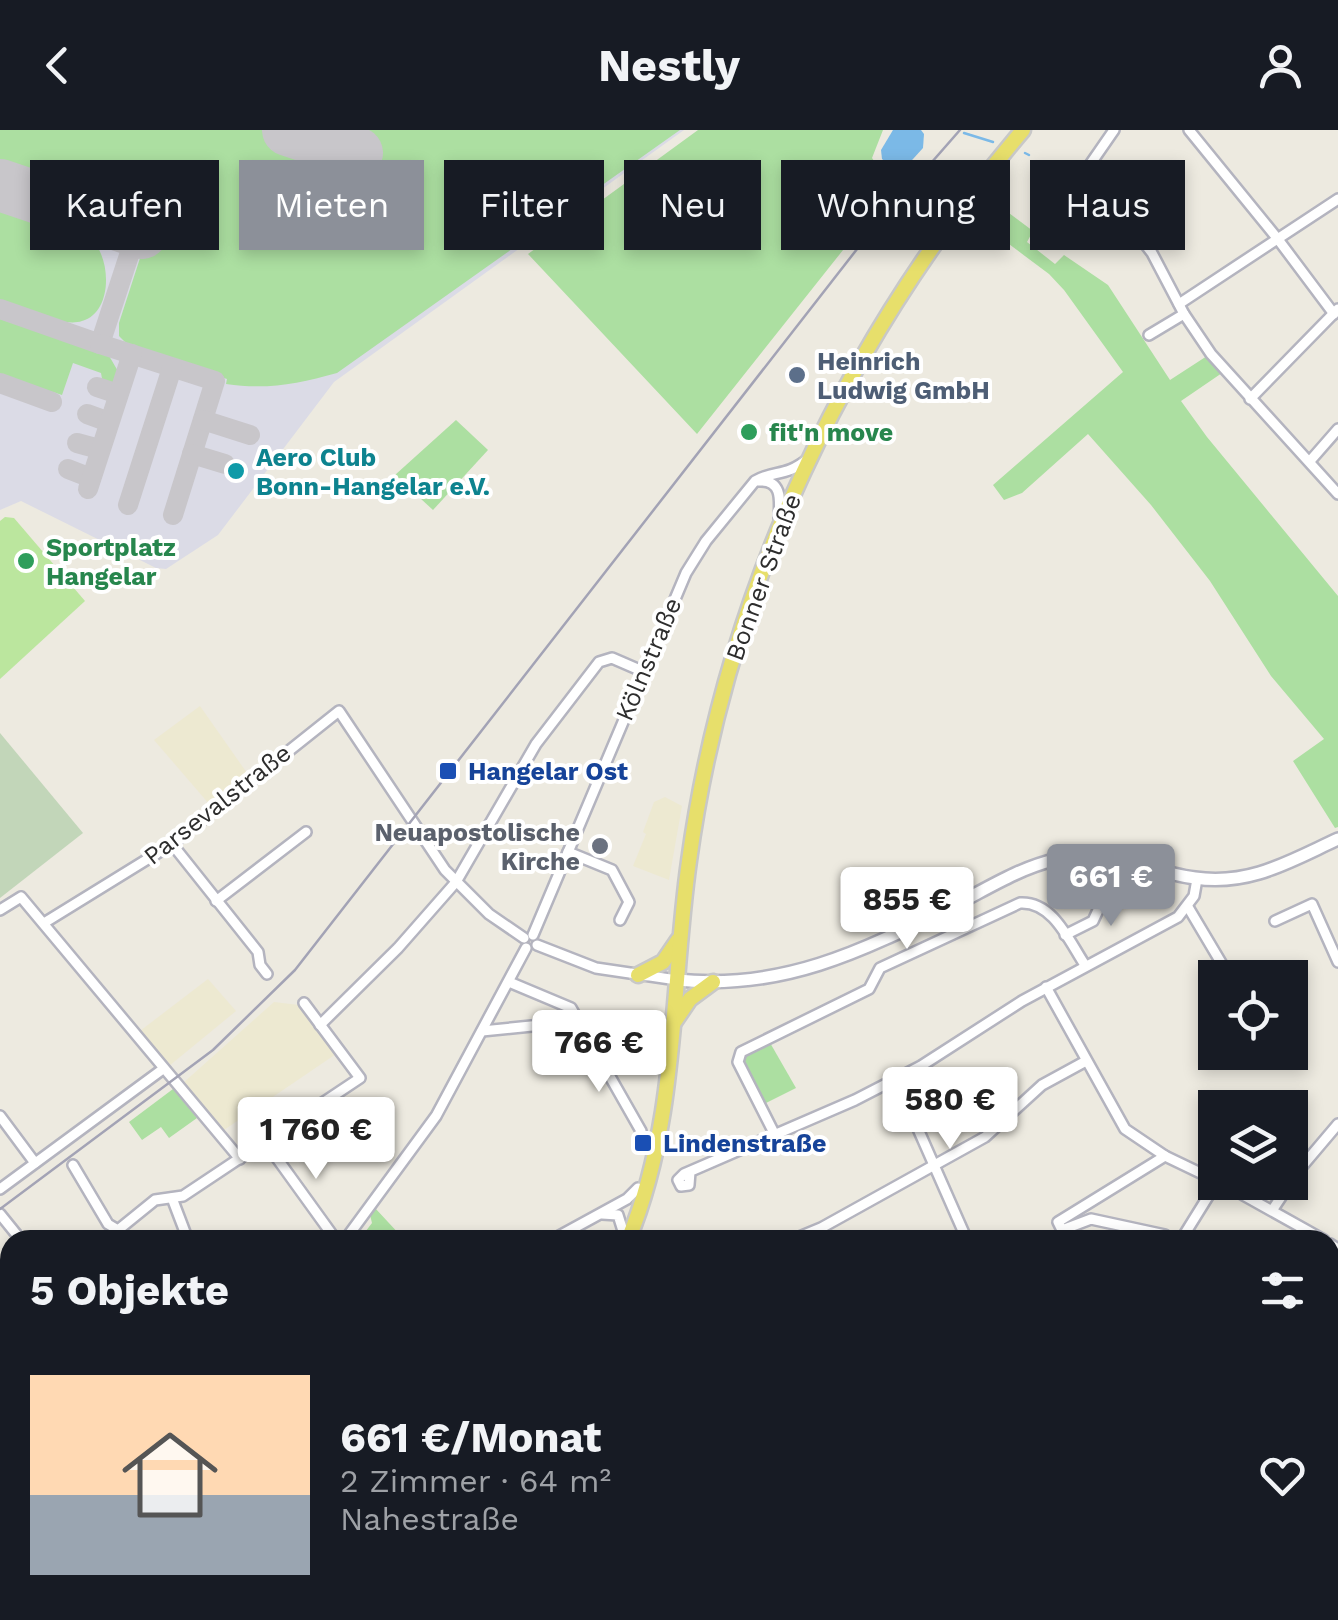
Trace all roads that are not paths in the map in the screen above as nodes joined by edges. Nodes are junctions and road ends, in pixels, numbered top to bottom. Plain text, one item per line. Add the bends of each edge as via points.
1 (1023, 130) edge
2 (1114, 130) edge
3 (1189, 130) edge
4 (1093, 160) edge
5 (1338, 198) edge
6 (1277, 238) junction
7 (1150, 250) edge
8 (1182, 309) junction
9 (1336, 311) edge
10 (1150, 335) dead end
11 (1250, 399) junction
12 (1338, 429) edge
13 (809, 458) junction
14 (1310, 461) junction
15 (755, 481) junction
16 (1338, 494) edge
17 (779, 526) junction
18 (642, 671) junction
19 (306, 832) dead end
20 (1338, 838) edge
21 (172, 844) junction
22 (568, 852) junction
23 (1197, 879) junction
24 (456, 882) junction
25 (1141, 892) dead end
26 (216, 901) junction
27 (1188, 907) junction
28 (0, 910) edge
29 (620, 920) dead end
30 (1276, 921) dead end
31 (44, 924) junction
32 (1065, 935) junction
33 (681, 936) junction
34 (530, 941) junction
35 (1219, 960) edge
36 (1338, 962) edge
37 (1086, 965) junction
38 (267, 974) dead end
39 (638, 975) junction
40 (677, 980) junction
41 (508, 982) junction
42 (714, 982) junction
43 (1046, 987) junction
44 (304, 1003) dead end
45 (580, 1021) junction
46 (320, 1025) junction
47 (672, 1026) junction
48 (482, 1031) junction
49 (1086, 1060) junction
50 (163, 1069) junction
51 (896, 1078) junction
52 (666, 1085) junction
53 (0, 1116) edge
54 (1338, 1124) edge
55 (641, 1132) dead end
56 (775, 1134) junction
57 (266, 1144) junction
58 (1165, 1156) junction
59 (240, 1159) junction
60 (35, 1163) junction
61 (934, 1164) junction
62 (73, 1165) dead end
63 (690, 1172) dead end
64 (1198, 1172) edge
65 (638, 1188) junction
66 (0, 1189) edge
67 (172, 1198) junction
68 (1206, 1200) edge
69 (1253, 1200) edge
70 (1273, 1210) junction
71 (599, 1214) junction
72 (184, 1230) edge
73 (329, 1230) edge
74 (352, 1230) edge
75 (570, 1230) edge
76 (621, 1230) edge
77 (625, 1230) edge
78 (626, 1230) edge
79 (812, 1230) edge
80 (963, 1230) edge
81 (1062, 1230) edge
82 (1072, 1230) edge
83 (1142, 1230) edge
84 (1188, 1230) edge
85 (1307, 1230) edge

1 - 13 main road, Bonner Straße via 916,269
2 - 4 street
3 - 6 street
5 - 6 street
6 - 8 street
6 - 9 street
7 - 8 street
8 - 10 street
8 - 11 street
9 - 11 street
11 - 14 street
12 - 14 street
13 - 15 street via 787,473
13 - 17 main road, Bonner Straße
14 - 16 street
15 - 17 street via 776,486
15 - 18 street, Kölnstraße via 686,572
17 - 33 main road, Bonner Straße via 740,630 705,760
18 - 22 street, Kölnstraße
18 - 24 street via 612,658 599,662 536,744
19 - 26 street
20 - 23 street via 1258,876
21 - 24 street, Parsevalstraße via 335,711 344,714
21 - 26 street
21 - 31 street, Parsevalstraße
22 - 29 street via 612,870 628,902
22 - 34 street, Kölnstraße
23 - 27 street
23 - 42 street via 1118,857 1050,861 833,960 773,978
24 - 34 street
24 - 46 street
25 - 32 street via 1099,908 1093,921
26 - 38 street via 258,952
27 - 35 street
27 - 37 street
28 - 31 street via 21,896
30 - 36 street via 1312,904
31 - 50 street
32 - 37 street
32 - 56 street via 1048,910 1020,903 880,968 868,989 742,1052 738,1062
33 - 39 main road via 664,962
33 - 40 main road, Bonner Straße
34 - 39 street via 596,968
34 - 41 street, Kölnstraße
37 - 43 street
39 - 40 street
40 - 42 street
40 - 47 main road, Bonner Straße
41 - 45 street via 571,1008
41 - 48 street, Kölnstraße
42 - 47 main road via 690,999
43 - 49 street
43 - 51 street
44 - 46 street
45 - 48 street
45 - 55 street via 599,1024 605,1034 592,1040
46 - 57 street via 360,1078
47 - 52 main road, Bonner Straße
48 - 74 street, Kölnstraße via 436,1116
49 - 58 street via 1126,1129
49 - 61 street via 1042,1085 985,1137
50 - 59 street
50 - 60 street
51 - 56 street
51 - 61 street
52 - 65 main road, Bonner Straße
52 - 78 main road, Bonner Straße via 650,1173
53 - 60 street
54 - 70 street
56 - 63 street
57 - 59 street
57 - 73 street
58 - 64 street
58 - 81 street via 1058,1222
59 - 67 street
60 - 66 street
61 - 79 street
61 - 80 street
62 - 67 street via 114,1229 155,1200
65 - 71 street
65 - 77 main road, Bonner Straße
67 - 72 street
68 - 84 street
69 - 70 street
70 - 85 street
71 - 75 street
71 - 76 street via 618,1215
82 - 83 street via 1091,1219

